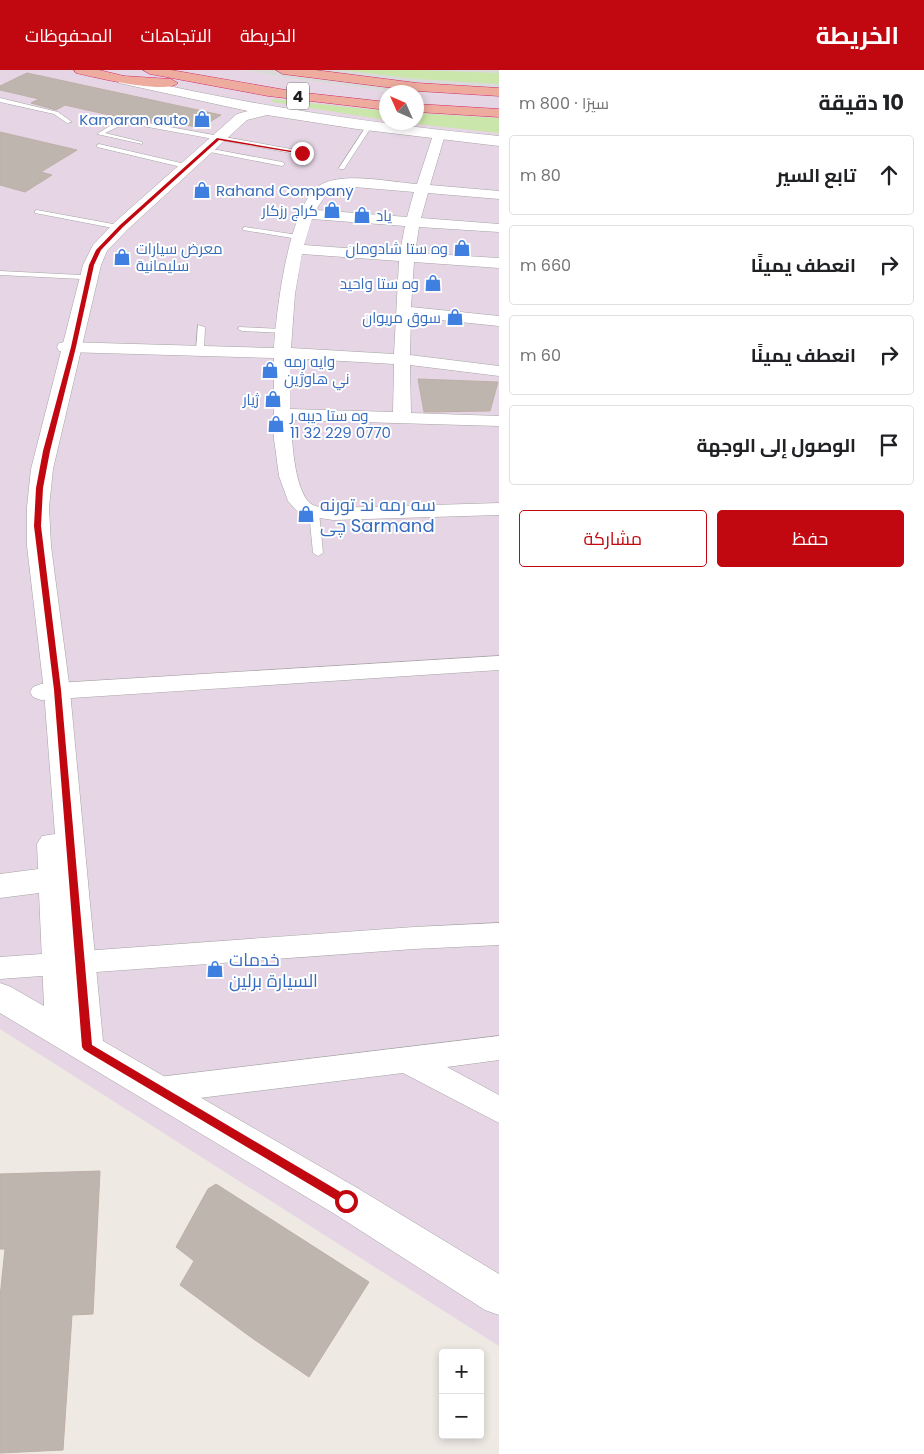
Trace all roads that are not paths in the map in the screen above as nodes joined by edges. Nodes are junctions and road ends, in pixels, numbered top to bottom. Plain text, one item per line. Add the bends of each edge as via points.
1 (82, 70) edge
2 (94, 70) edge
3 (150, 70) edge
4 (227, 70) edge
5 (283, 70) edge
6 (330, 70) edge
7 (109, 76) junction
8 (124, 80) junction
9 (211, 83) junction
10 (499, 86) edge
11 (379, 92) edge
12 (499, 92) edge
13 (424, 96) edge
14 (0, 100) edge
15 (332, 101) junction
16 (499, 101) edge
17 (220, 102) junction
18 (379, 105) edge
19 (264, 107) junction
20 (424, 108) edge
21 (499, 113) edge
22 (69, 122) dead end
23 (369, 126) junction
24 (499, 135) edge
25 (439, 136) junction
26 (499, 141) edge
27 (212, 142) junction
28 (140, 143) dead end
29 (98, 146) dead end
30 (302, 153) dead end
31 (282, 164) dead end
32 (181, 165) junction
33 (342, 168) dead end
34 (424, 188) junction
35 (499, 195) edge
36 (37, 212) dead end
37 (306, 214) junction
38 (414, 221) junction
39 (117, 226) junction
40 (499, 228) edge
41 (246, 229) dead end
42 (296, 243) junction
43 (407, 256) junction
44 (499, 263) edge
45 (0, 273) edge
46 (83, 279) junction
47 (403, 311) junction
48 (499, 321) edge
49 (201, 327) dead end
50 (242, 329) dead end
51 (284, 331) junction
52 (69, 347) junction
53 (200, 351) junction
54 (282, 353) junction
55 (402, 359) junction
56 (499, 371) edge
57 (283, 414) junction
58 (402, 418) junction
59 (499, 421) edge
60 (499, 509) edge
61 (314, 512) junction
62 (318, 553) dead end
63 (499, 663) edge
64 (49, 691) junction
65 (54, 879) junction
66 (0, 886) edge
67 (499, 934) edge
68 (70, 962) junction
69 (0, 968) edge
70 (0, 998) edge
71 (74, 1040) junction
72 (499, 1048) edge
73 (405, 1059) junction
74 (159, 1090) junction
75 (499, 1110) edge
76 (499, 1296) edge

1 - 7 highway
2 - 7 highway
3 - 9 highway
4 - 11 highway via 298,83
5 - 12 highway via 401,86
6 - 10 highway, 4 via 436,83
7 - 8 highway
8 - 9 highway
8 - 17 street
9 - 15 highway, 4
13 - 16 highway
14 - 22 lane via 56,113
15 - 18 highway, 4
15 - 19 highway via 270,96 261,99
17 - 19 street
17 - 19 street via 203,92 217,90
17 - 27 street via 236,108 237,114
19 - 23 street
19 - 24 street
19 - 27 street via 242,117
20 - 21 highway
23 - 25 street
23 - 33 lane
25 - 26 street
25 - 34 street
27 - 28 lane via 126,121 100,134
27 - 30 lane
27 - 31 lane
27 - 32 street
27 - 39 street
29 - 32 lane
32 - 39 street
34 - 35 street
34 - 37 street via 336,184 319,192
34 - 38 street
36 - 39 lane
37 - 38 street
37 - 42 street
38 - 40 street
38 - 43 street
39 - 46 street
41 - 42 lane
42 - 43 street
42 - 51 street
43 - 44 street
43 - 47 street
45 - 46 lane
46 - 52 street
47 - 48 street
47 - 55 street
49 - 53 lane
50 - 51 lane
51 - 54 street
52 - 53 street
52 - 64 street via 46,451 34,488
53 - 54 street
54 - 55 street
54 - 57 street
55 - 56 street
55 - 58 street
57 - 58 street
57 - 61 street via 284,448 292,486 298,501
58 - 59 street
60 - 61 street
61 - 62 lane
63 - 64 street
64 - 65 street
64 - 68 street
65 - 66 street
65 - 68 street
67 - 68 street
68 - 69 street
68 - 71 street
70 - 71 street
71 - 74 street
72 - 73 street
73 - 74 street
73 - 75 street
74 - 76 street

